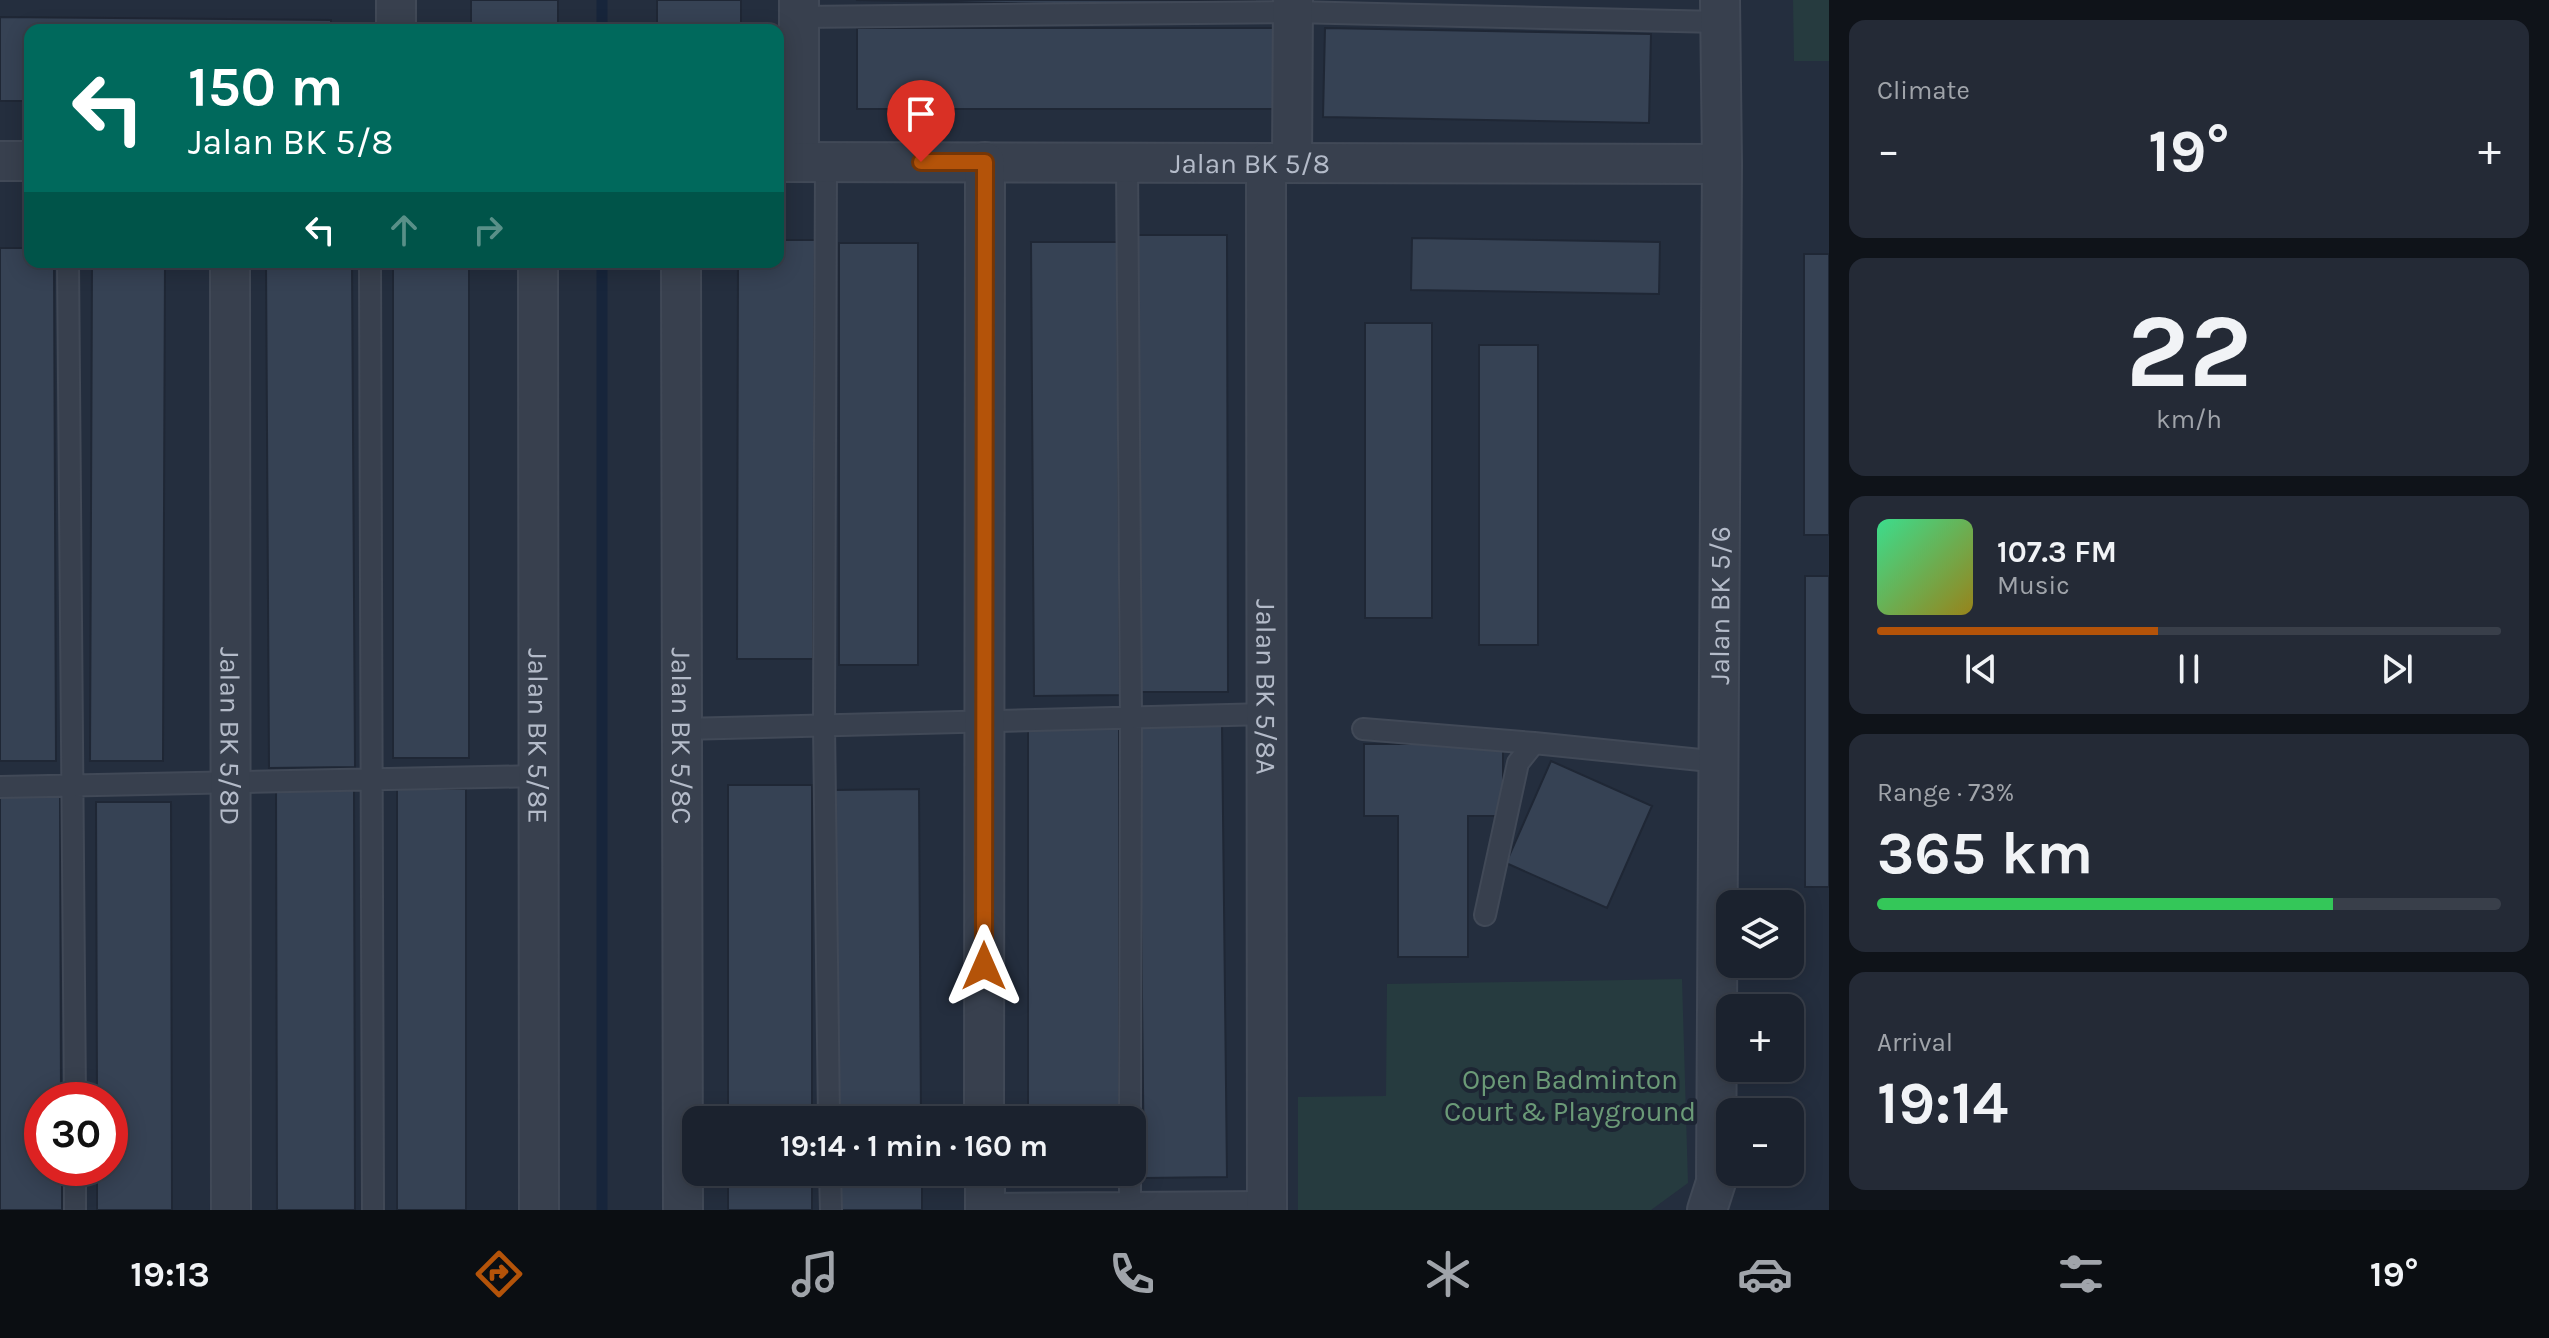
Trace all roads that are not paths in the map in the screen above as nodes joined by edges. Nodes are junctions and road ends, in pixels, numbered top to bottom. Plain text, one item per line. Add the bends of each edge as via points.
1 (396, 0) edge
2 (1293, 6) edge
3 (799, 8) edge
4 (1719, 11) edge
5 (396, 24) edge
6 (0, 161) edge
7 (24, 161) edge
8 (801, 162) edge
9 (985, 162) junction
10 (1127, 163) junction
11 (1279, 163) junction
12 (1722, 164) junction
13 (68, 268) edge
14 (230, 268) edge
15 (370, 268) edge
16 (538, 268) edge
17 (681, 268) edge
18 (1267, 714) junction
19 (1131, 717) junction
20 (983, 721) junction
21 (824, 725) junction
22 (682, 729) junction
23 (1363, 729) dead end
24 (1534, 743) junction
25 (1720, 762) junction
26 (539, 776) junction
27 (370, 780) junction
28 (230, 783) junction
29 (73, 786) junction
30 (0, 787) edge
31 (1485, 915) dead end
32 (75, 1082) edge
33 (829, 1106) edge
34 (984, 1106) edge
35 (1130, 1106) edge
36 (75, 1186) edge
37 (830, 1186) edge
38 (985, 1195) edge
39 (1130, 1206) edge
40 (1267, 1206) edge
41 (75, 1210) edge
42 (231, 1210) edge
43 (373, 1210) edge
44 (539, 1210) edge
45 (683, 1210) edge
46 (831, 1210) edge
47 (1707, 1210) edge

1 - 5 street
2 - 3 lane
2 - 4 lane
2 - 11 street, Jalan BK 5/8A
3 - 8 street
4 - 12 street, Jalan BK 5/6
6 - 7 street
8 - 9 street, Jalan BK 5/8
8 - 21 lane
9 - 10 street, Jalan BK 5/8
9 - 20 street
10 - 11 street, Jalan BK 5/8
10 - 19 lane
11 - 12 street, Jalan BK 5/8
11 - 18 street, Jalan BK 5/8A
12 - 25 street, Jalan BK 5/6
13 - 29 lane
14 - 28 street, Jalan BK 5/8D
15 - 27 lane
16 - 26 street, Jalan BK 5/8E
17 - 22 street, Jalan BK 5/8C
18 - 19 lane
18 - 40 street, Jalan BK 5/8A
19 - 20 lane
19 - 35 lane
20 - 21 lane
20 - 34 street
21 - 22 lane
21 - 33 lane
22 - 45 street, Jalan BK 5/8C
23 - 24 lane
24 - 25 lane
24 - 31 lane via 1518,763
25 - 47 street, Jalan BK 5/6 via 1716,1182
26 - 27 lane
26 - 44 street, Jalan BK 5/8E
27 - 28 lane
27 - 43 lane
28 - 29 lane
28 - 42 street, Jalan BK 5/8D
29 - 30 lane
29 - 32 lane
36 - 41 lane
37 - 46 lane
38 - 39 lane
39 - 40 lane

